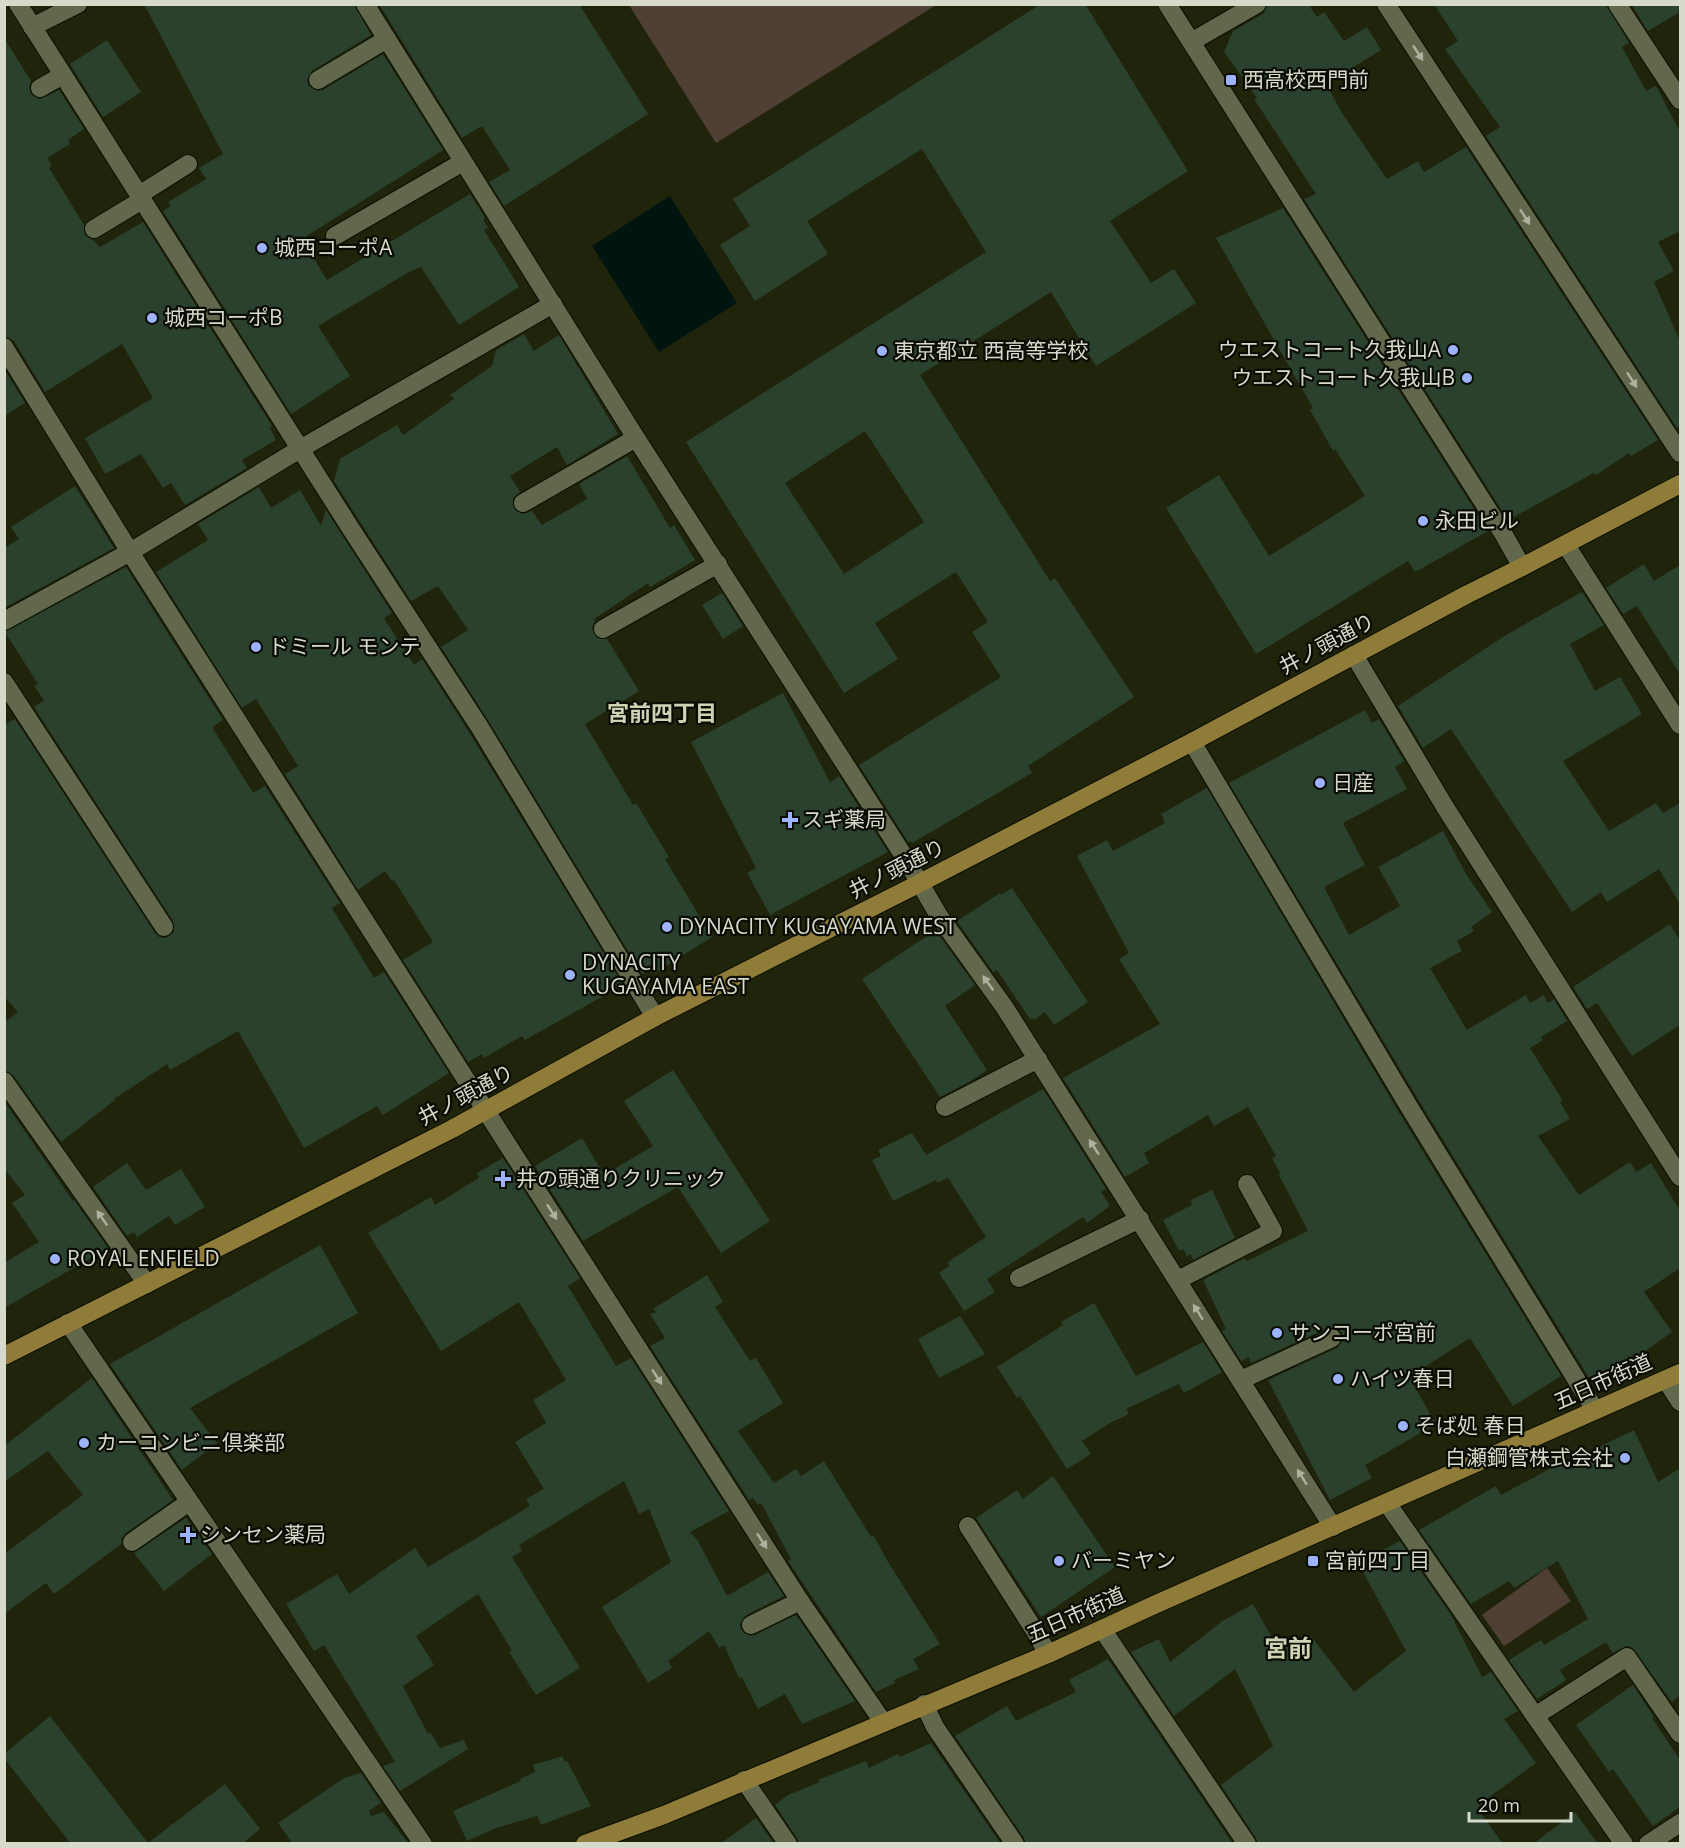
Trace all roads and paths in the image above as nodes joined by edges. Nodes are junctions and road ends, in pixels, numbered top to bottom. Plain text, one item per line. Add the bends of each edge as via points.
1 (18, 4) edge
2 (78, 4) edge
3 (364, 4) edge
4 (1167, 4) edge
5 (1257, 4) edge
6 (1386, 4) edge
7 (1617, 4) edge
8 (32, 27) junction
9 (387, 39) junction
10 (1191, 42) junction
11 (63, 75) junction
12 (318, 80) dead end
13 (40, 88) dead end
14 (1680, 100) edge
15 (463, 162) junction
16 (188, 164) dead end
17 (140, 197) junction
18 (94, 229) dead end
19 (335, 236) dead end
20 (553, 304) junction
21 (4, 347) edge
22 (636, 438) junction
23 (300, 449) junction
24 (1680, 453) edge
25 (1680, 484) edge
26 (523, 503) dead end
27 (1566, 545) junction
28 (130, 552) junction
29 (718, 564) junction
30 (1522, 567) junction
31 (4, 621) edge
32 (603, 629) dead end
33 (1354, 655) junction
34 (4, 682) edge
35 (1680, 725) edge
36 (1192, 742) junction
37 (920, 884) junction
38 (164, 927) dead end
39 (655, 1017) junction
40 (1038, 1059) junction
41 (4, 1081) edge
42 (945, 1107) dead end
43 (486, 1111) junction
44 (1680, 1177) edge
45 (1247, 1184) dead end
46 (1140, 1219) junction
47 (1019, 1278) dead end
48 (1178, 1280) junction
49 (147, 1284) junction
50 (68, 1323) junction
51 (1332, 1338) dead end
52 (4, 1356) edge
53 (1673, 1377) edge
54 (1241, 1380) junction
55 (1680, 1402) edge
56 (1595, 1410) junction
57 (189, 1502) junction
58 (1387, 1503) junction
59 (968, 1526) dead end
60 (1333, 1527) junction
61 (132, 1542) dead end
62 (800, 1601) junction
63 (751, 1625) dead end
64 (1102, 1629) junction
65 (1048, 1654) junction
66 (924, 1704) junction
67 (1535, 1716) junction
68 (883, 1722) junction
69 (1680, 1734) edge
70 (744, 1780) junction
71 (1680, 1823) edge
72 (423, 1844) edge
73 (585, 1844) edge
74 (788, 1844) edge
75 (1015, 1844) edge
76 (1247, 1844) edge
77 (1624, 1844) edge
78 (1648, 1844) edge

1 - 8 street
2 - 8 street
3 - 9 street
4 - 10 street
5 - 10 street
6 -> 24 street
7 - 14 street
8 - 11 street
9 - 12 street
9 - 15 street
10 - 30 street
11 - 13 street
11 - 17 street
15 - 19 street
15 - 20 street
16 - 17 street
17 - 18 street
17 - 23 street
20 - 22 street
20 - 23 street
21 - 28 street
22 - 26 street
22 - 29 street
23 - 28 street
23 - 39 street via 479,726
25 - 27 main road, 井ノ頭通り
27 - 30 main road, 井ノ頭通り
27 - 35 street
28 - 31 street
28 - 43 street
29 - 32 street
29 - 37 street
30 - 33 main road, 井ノ頭通り
33 - 36 main road, 井ノ頭通り
33 - 44 street via 1445,807
34 - 38 street
36 - 37 main road, 井ノ頭通り
36 - 56 street
37 - 39 main road, 井ノ頭通り
40 -> 37 street
39 - 43 main road, 井ノ頭通り
40 - 42 street
46 -> 40 street
49 -> 41 street
43 - 49 main road, 井ノ頭通り
43 -> 62 street
45 - 48 street via 1273,1231
46 - 47 street
46 - 48 street
54 -> 48 street
49 - 50 main road, 井ノ頭通り
50 - 52 main road, 井ノ頭通り
50 - 57 street
51 - 54 street
53 - 55 street
53 - 56 main road, 五日市街道
60 -> 54 street
56 - 58 main road, 五日市街道
57 - 61 street
57 - 72 street
58 - 60 main road, 五日市街道
58 - 67 street
59 - 65 street
60 - 64 main road, 五日市街道
62 - 63 street
62 - 68 street
64 - 65 main road, 五日市街道
64 - 76 street
65 - 66 main road, 五日市街道
66 - 68 main road, 五日市街道
66 - 75 street via 935,1727
67 - 69 street via 1627,1657
67 - 77 street
68 - 70 main road, 五日市街道
70 - 73 main road, 五日市街道
70 - 74 street
71 - 78 street

